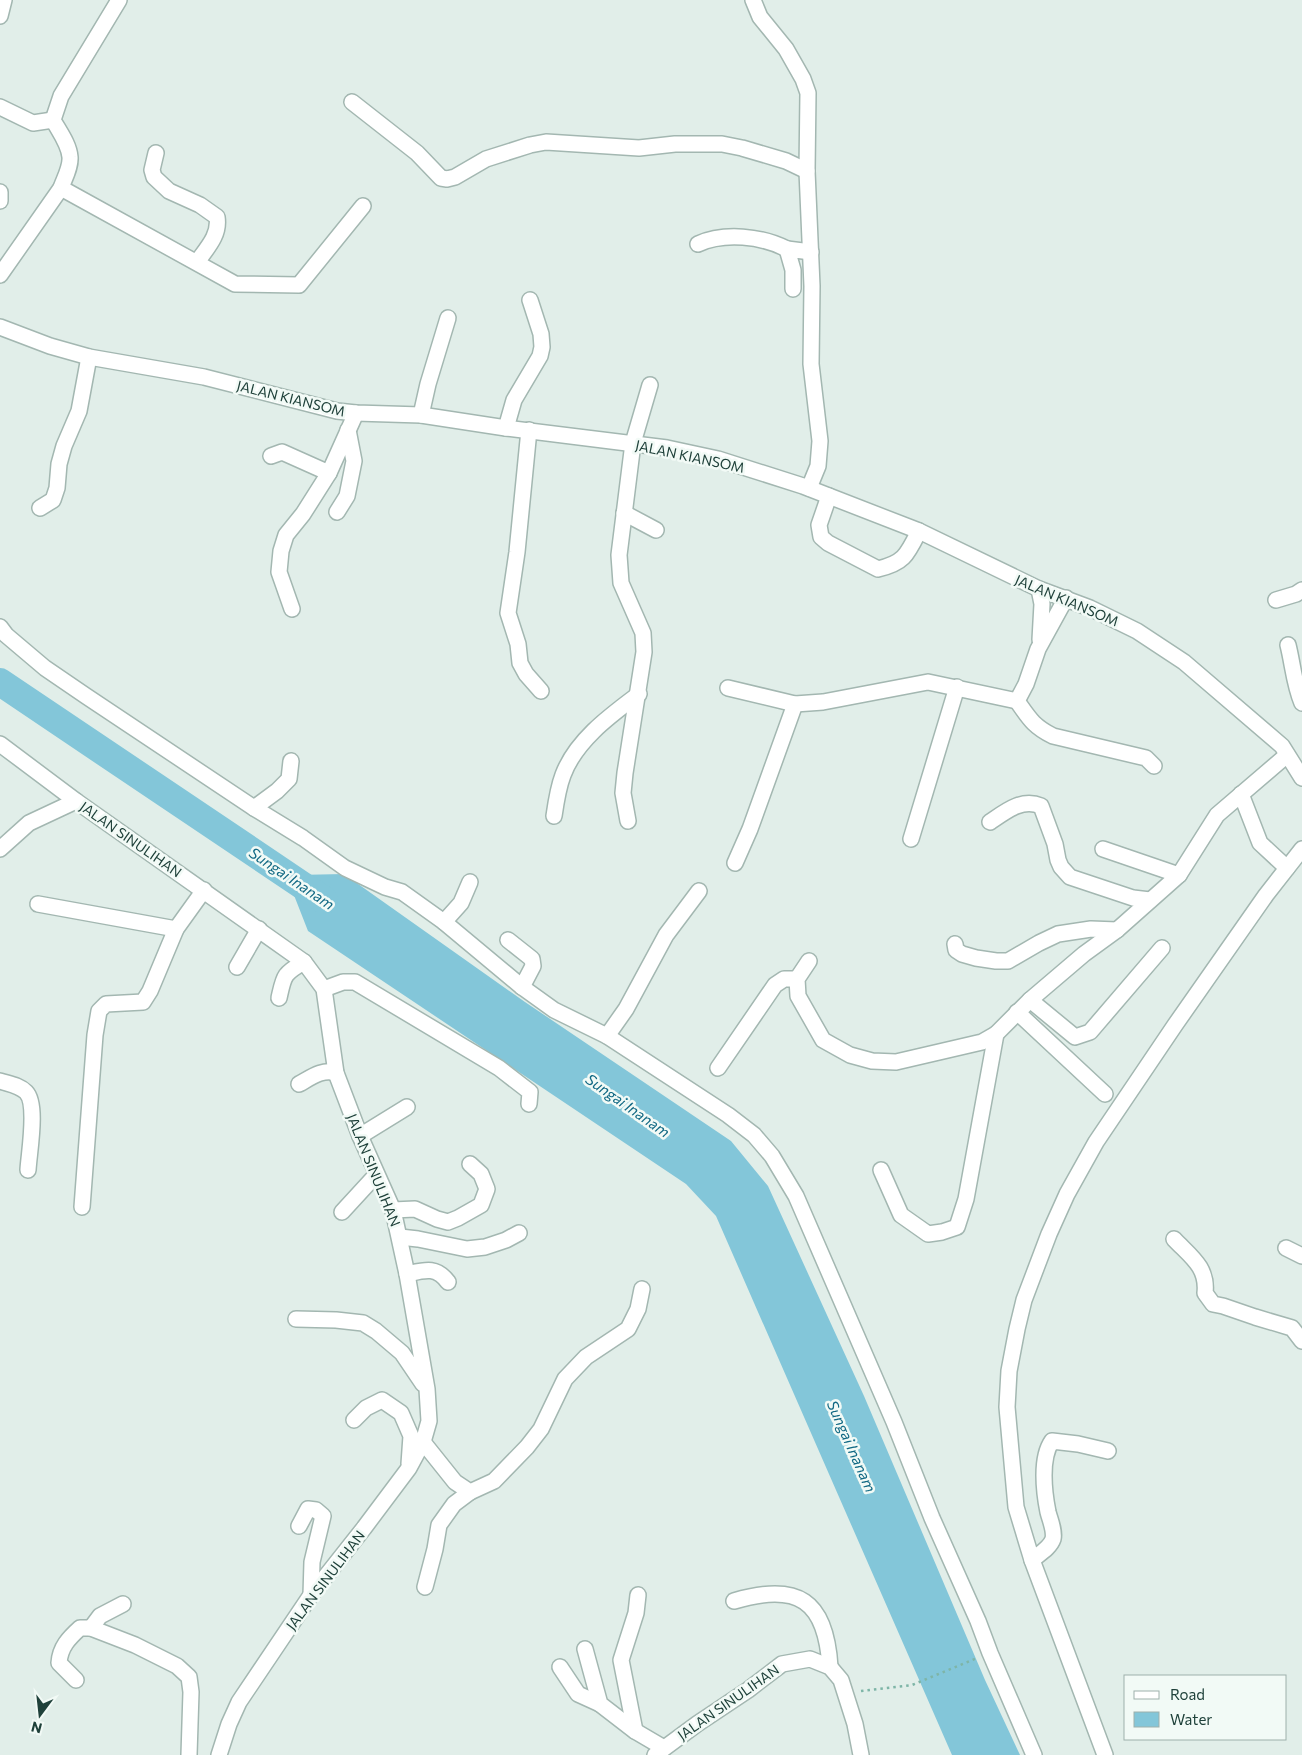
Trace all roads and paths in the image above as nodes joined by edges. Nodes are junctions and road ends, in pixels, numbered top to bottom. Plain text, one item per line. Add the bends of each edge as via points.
1 (4, 0) edge
2 (120, 0) edge
3 (753, 0) edge
4 (0, 16) edge
5 (352, 102) dead end
6 (0, 107) edge
7 (53, 120) junction
8 (156, 153) dead end
9 (808, 171) junction
10 (61, 188) junction
11 (0, 192) edge
12 (0, 201) edge
13 (364, 206) dead end
14 (698, 244) dead end
15 (787, 249) junction
16 (811, 252) junction
17 (197, 262) junction
18 (0, 276) edge
19 (793, 289) dead end
20 (530, 300) dead end
21 (448, 318) dead end
22 (0, 327) edge
23 (89, 357) junction
24 (650, 385) dead end
25 (356, 414) junction
26 (421, 415) junction
27 (506, 428) junction
28 (348, 430) junction
29 (529, 430) junction
30 (633, 444) junction
31 (271, 456) dead end
32 (329, 473) junction
33 (810, 488) junction
34 (829, 496) junction
35 (40, 508) dead end
36 (337, 512) dead end
37 (624, 513) junction
38 (656, 530) dead end
39 (918, 531) junction
40 (1039, 589) junction
41 (1302, 590) edge
42 (1066, 598) junction
43 (1276, 600) dead end
44 (292, 609) dead end
45 (0, 627) edge
46 (1288, 645) dead end
47 (1038, 649) junction
48 (957, 687) junction
49 (728, 688) dead end
50 (541, 691) dead end
51 (639, 694) junction
52 (1017, 701) junction
53 (1302, 703) edge
54 (794, 704) junction
55 (0, 744) edge
56 (1287, 755) junction
57 (291, 761) dead end
58 (1154, 766) dead end
59 (1302, 778) edge
60 (1241, 794) junction
61 (76, 801) junction
62 (254, 808) junction
63 (554, 816) dead end
64 (628, 821) dead end
65 (990, 822) dead end
66 (911, 839) dead end
67 (0, 849) edge
68 (1103, 849) dead end
69 (1302, 849) edge
70 (735, 863) dead end
71 (1287, 868) junction
72 (1179, 875) junction
73 (470, 882) dead end
74 (204, 890) junction
75 (699, 891) dead end
76 (1150, 900) junction
77 (38, 904) dead end
78 (444, 922) junction
79 (176, 929) junction
80 (259, 929) junction
81 (1117, 930) junction
82 (508, 940) dead end
83 (955, 944) dead end
84 (1162, 948) dead end
85 (809, 961) dead end
86 (304, 962) junction
87 (236, 967) dead end
88 (797, 979) junction
89 (522, 987) junction
90 (324, 989) junction
91 (279, 998) dead end
92 (1030, 1000) junction
93 (1017, 1012) junction
94 (996, 1034) junction
95 (606, 1036) junction
96 (718, 1068) dead end
97 (336, 1073) junction
98 (0, 1081) edge
99 (299, 1084) dead end
100 (1105, 1094) dead end
101 (529, 1104) dead end
102 (407, 1107) dead end
103 (360, 1136) junction
104 (470, 1164) dead end
105 (28, 1170) dead end
106 (881, 1170) dead end
107 (376, 1175) junction
108 (82, 1207) dead end
109 (393, 1210) junction
110 (342, 1212) dead end
111 (519, 1233) dead end
112 (400, 1237) junction
113 (1174, 1239) dead end
114 (1286, 1248) dead end
115 (1302, 1256) edge
116 (408, 1274) junction
117 (448, 1282) dead end
118 (642, 1289) dead end
119 (296, 1319) dead end
120 (1302, 1340) edge
121 (427, 1389) junction
122 (354, 1420) dead end
123 (423, 1442) junction
124 (1108, 1451) dead end
125 (408, 1468) junction
126 (470, 1492) junction
127 (299, 1526) dead end
128 (1032, 1560) junction
129 (425, 1587) dead end
130 (311, 1595) junction
131 (638, 1595) dead end
132 (734, 1601) dead end
133 (123, 1604) dead end
134 (91, 1628) junction
135 (585, 1649) dead end
136 (990, 1653) junction
137 (560, 1667) dead end
138 (830, 1667) junction
139 (76, 1680) dead end
140 (845, 1692) junction
141 (600, 1704) junction
142 (635, 1731) junction
143 (659, 1752) edge
144 (189, 1755) edge
145 (219, 1755) edge
146 (861, 1755) edge
147 (1034, 1755) edge
148 (1104, 1755) edge

1 - 4 street
2 - 7 street via 61,96
3 - 9 street via 760,17 786,49 808,93
5 - 9 street via 417,153 441,178 447,179 455,178 486,159 546,142 639,148 722,144 786,161
6 - 7 street via 33,123
7 - 10 street via 70,157
8 - 17 street via 152,170 154,177 168,191 200,205 216,217 216,235
9 - 16 street
10 - 17 street
10 - 18 street
11 - 12 street
13 - 17 street via 299,285 235,284
14 - 15 street via 706,240 750,237 774,242
15 - 16 street
15 - 19 street via 793,270
16 - 33 street via 811,364 820,441 818,466
20 - 27 street via 542,347 514,400
21 - 26 street
22 - 23 street, JALAN KIANSOM
23 - 25 street, JALAN KIANSOM via 204,377
23 - 35 street via 79,411 59,464 57,488 53,500
24 - 30 street
25 - 26 street, JALAN KIANSOM
25 - 28 street
26 - 27 street, JALAN KIANSOM
27 - 29 street, JALAN KIANSOM
28 - 32 street
28 - 36 street via 354,461 346,496
29 - 30 street, JALAN KIANSOM
29 - 50 street via 508,613 520,663
30 - 33 street, JALAN KIANSOM via 718,459
30 - 37 street
31 - 32 street via 282,452
32 - 44 street via 286,535 281,551 278,572
33 - 34 street, JALAN KIANSOM
34 - 39 street, JALAN KIANSOM
34 - 39 street via 819,524 821,537 878,569 893,566 903,559
37 - 38 street
37 - 51 street via 619,555 621,583 643,633
39 - 40 street, JALAN KIANSOM
40 - 42 street, JALAN KIANSOM
40 - 47 street via 1042,613
41 - 43 street
42 - 47 street
42 - 56 street, JALAN KIANSOM via 1137,631 1184,662 1282,746
45 - 62 street via 45,668
46 - 53 street via 1295,686
47 - 52 street
48 - 52 street
48 - 54 street via 928,682 823,702
48 - 66 street
49 - 54 street
51 - 63 street via 600,724 576,752 558,790
51 - 64 street via 624,783
52 - 58 street via 1033,724 1046,733 1146,758
54 - 70 street
55 - 61 street, JALAN SINULIHAN
56 - 59 street, JALAN KIANSOM
56 - 60 street
57 - 62 street via 289,779
60 - 71 street via 1260,843
60 - 72 street via 1217,815
61 - 67 street via 30,823
61 - 74 street, JALAN SINULIHAN
62 - 78 street via 345,868 402,892
65 - 76 street via 1016,805 1033,803 1041,806 1058,860 1070,877 1133,898
68 - 72 street
69 - 71 street
71 - 128 street via 1096,1142 1067,1194 1035,1268 1017,1328 1006,1407 1016,1507
72 - 76 street
73 - 78 street via 461,903
74 - 79 street
74 - 80 street, JALAN SINULIHAN
75 - 95 street via 666,935 626,1009
76 - 81 street
77 - 79 street
78 - 89 street
79 - 108 street via 143,1002 106,1004 99,1011
80 - 86 street, JALAN SINULIHAN
80 - 87 street
81 - 83 street via 1091,928 1058,934 1008,961 996,962 962,954 956,950
81 - 92 street
82 - 89 street via 532,959 533,966
84 - 92 street via 1090,1032 1075,1037
85 - 88 street
86 - 90 street, JALAN SINULIHAN
86 - 91 street via 288,971 283,978
88 - 94 street via 798,996 823,1040 850,1056 896,1062 982,1042
88 - 96 street via 784,979 775,985
89 - 95 street via 554,1010
90 - 97 street, JALAN SINULIHAN
90 - 101 street via 343,982 355,982 499,1068 530,1092
92 - 93 street
93 - 94 street
93 - 100 street
94 - 106 street via 966,1198 957,1227 928,1234 901,1215
95 - 136 street via 728,1115 754,1135 772,1156 796,1196
97 - 99 street via 318,1074
97 - 103 street, JALAN SINULIHAN
98 - 105 street via 27,1092 33,1109
102 - 103 street
103 - 107 street, JALAN SINULIHAN
104 - 109 street via 481,1174 487,1189 481,1205 448,1222 414,1209
107 - 109 street, JALAN SINULIHAN
107 - 110 street
109 - 112 street, JALAN SINULIHAN
111 - 112 street via 485,1247 467,1249
112 - 116 street, JALAN SINULIHAN
113 - 120 street via 1202,1269 1205,1293 1213,1304 1292,1328
114 - 115 street
116 - 117 street via 427,1269 442,1274
116 - 121 street, JALAN SINULIHAN
118 - 126 street via 638,1309 628,1329 586,1357 565,1379 541,1429 527,1447 494,1481
119 - 121 street via 363,1323 402,1353
121 - 123 street, JALAN SINULIHAN via 430,1421
122 - 125 street via 366,1408 382,1400 401,1413 411,1436
123 - 125 street, JALAN SINULIHAN
123 - 126 street via 455,1482
124 - 128 street via 1052,1440 1044,1462 1047,1508 1054,1537 1050,1545
125 - 130 street, JALAN SINULIHAN
126 - 129 street via 454,1504 439,1525
127 - 130 street via 308,1509 323,1516 312,1562
128 - 148 street
130 - 145 street, JALAN SINULIHAN via 239,1702
131 - 142 street via 622,1660
132 - 138 street via 780,1594 796,1596 815,1610 825,1630
133 - 134 street via 100,1616
134 - 139 street via 80,1628 59,1652 59,1663
134 - 144 street via 177,1666 189,1677
135 - 141 street
136 - 140 path via 912,1685
136 - 147 street
137 - 141 street via 578,1694
138 - 140 street via 841,1680
138 - 143 street, JALAN SINULIHAN via 810,1659 782,1664
140 - 146 street
141 - 142 street
142 - 143 street

